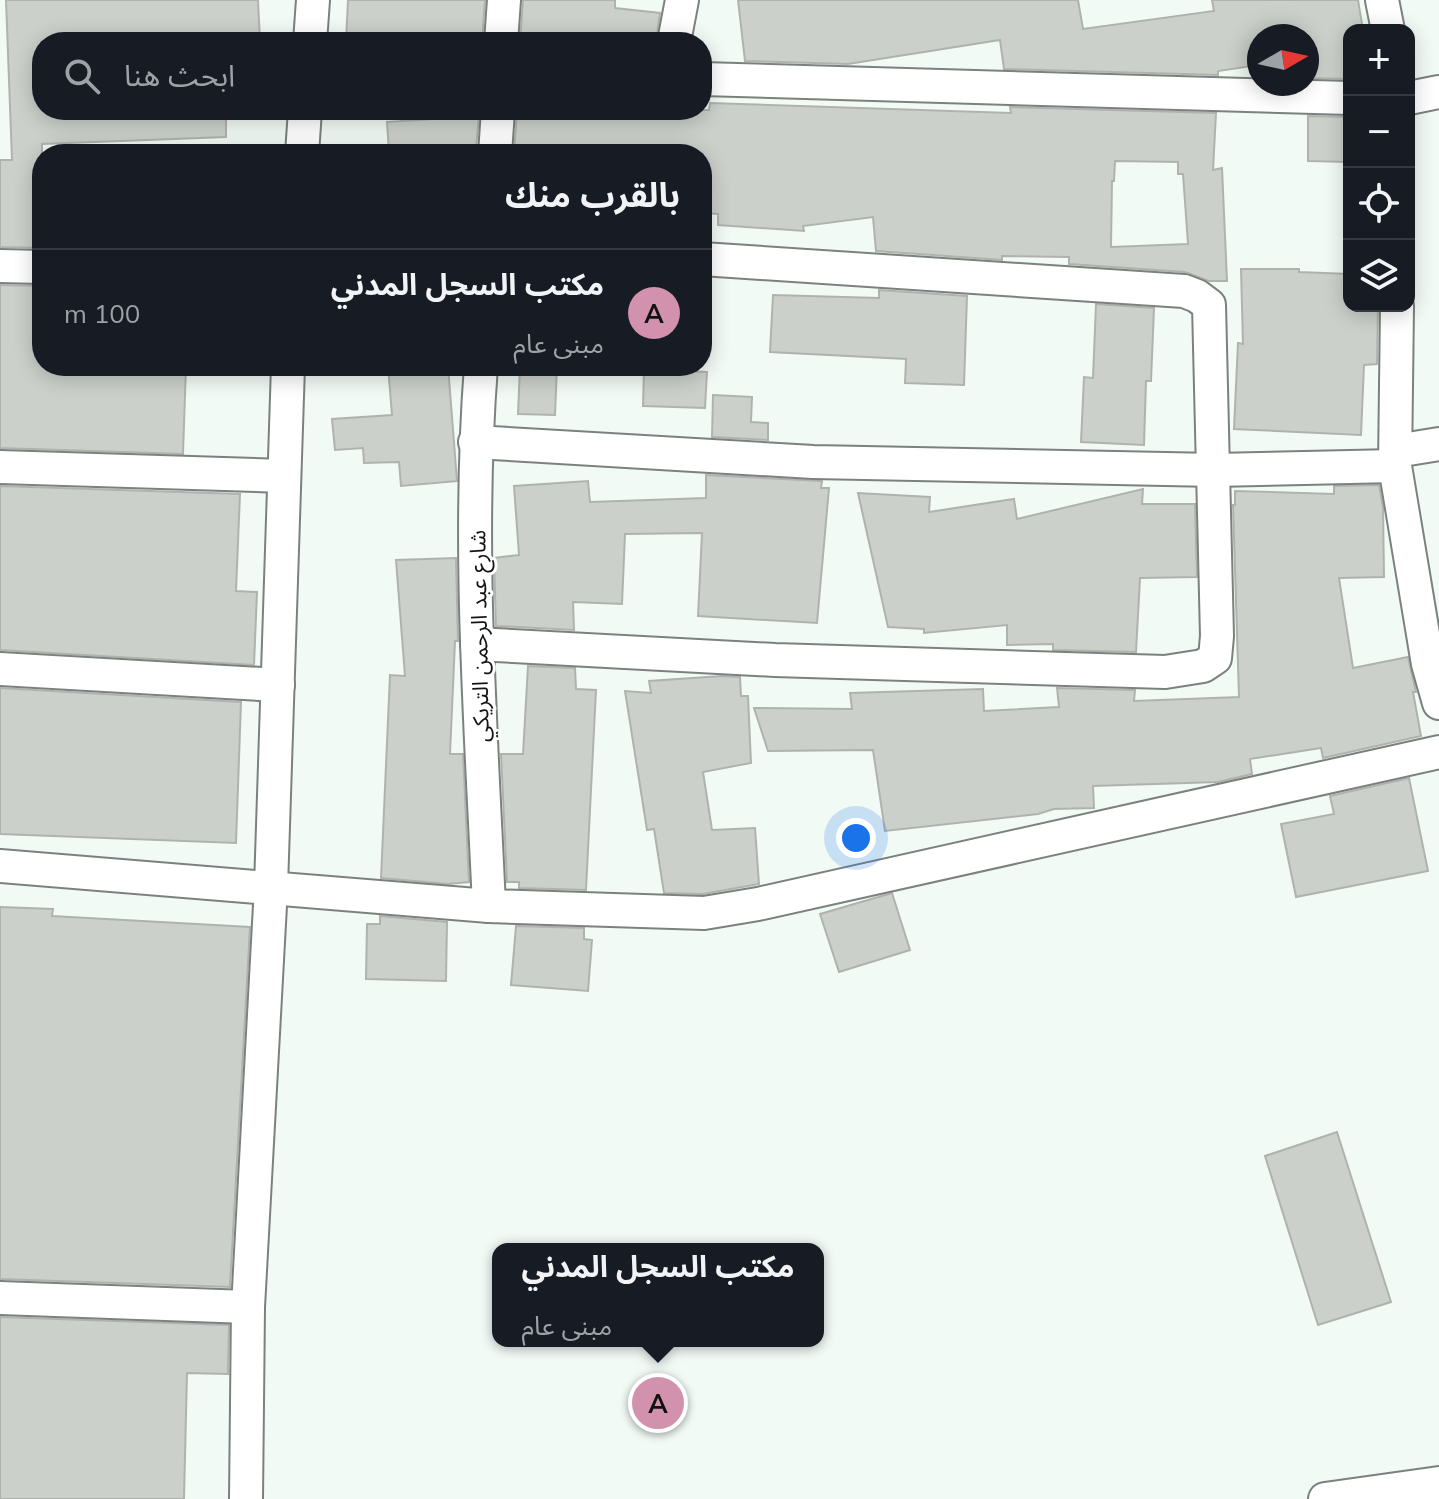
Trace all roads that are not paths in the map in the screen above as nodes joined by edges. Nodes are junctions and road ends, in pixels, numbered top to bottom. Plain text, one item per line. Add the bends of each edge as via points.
1 (313, 0) edge
2 (504, 0) edge
3 (682, 0) edge
4 (1382, 0) edge
5 (1387, 24) edge
6 (311, 32) edge
7 (502, 32) edge
8 (676, 32) edge
9 (712, 79) edge
10 (1439, 92) edge
11 (1415, 97) edge
12 (1343, 98) edge
13 (304, 120) edge
14 (497, 120) edge
15 (303, 144) edge
16 (496, 144) edge
17 (712, 260) edge
18 (0, 266) edge
19 (32, 267) edge
20 (1397, 312) edge
21 (288, 376) edge
22 (480, 376) edge
23 (475, 442) junction
24 (1439, 444) edge
25 (1396, 459) junction
26 (0, 467) edge
27 (1215, 470) junction
28 (284, 476) junction
29 (477, 644) junction
30 (1434, 662) edge
31 (0, 669) edge
32 (278, 685) junction
33 (1439, 703) edge
34 (1439, 752) edge
35 (0, 866) edge
36 (271, 887) junction
37 (489, 906) junction
38 (0, 1298) edge
39 (248, 1307) junction
40 (1439, 1483) edge
41 (1377, 1495) edge
42 (246, 1499) edge
43 (1325, 1499) edge

1 - 6 street
2 - 7 street
3 - 8 street
4 - 5 street
9 - 12 street
10 - 11 street
13 - 15 street
14 - 16 street
17 - 27 street via 1184,291 1197,296 1209,305
18 - 19 street
20 - 25 street
21 - 28 street
22 - 23 street, شارع عبد الرحمن التريكي
23 - 27 street via 813,462
23 - 29 street, شارع عبد الرحمن التريكي
24 - 25 street
25 - 27 street
25 - 30 street
26 - 28 street
27 - 29 street via 1217,636 1215,658 1203,666 1149,672
28 - 32 street
29 - 37 street, شارع عبد الرحمن التريكي
30 - 33 street
31 - 32 street
32 - 36 street
34 - 37 street via 704,913
35 - 36 street
36 - 37 street
36 - 39 street
38 - 39 street
39 - 42 street
40 - 41 street
41 - 43 street

